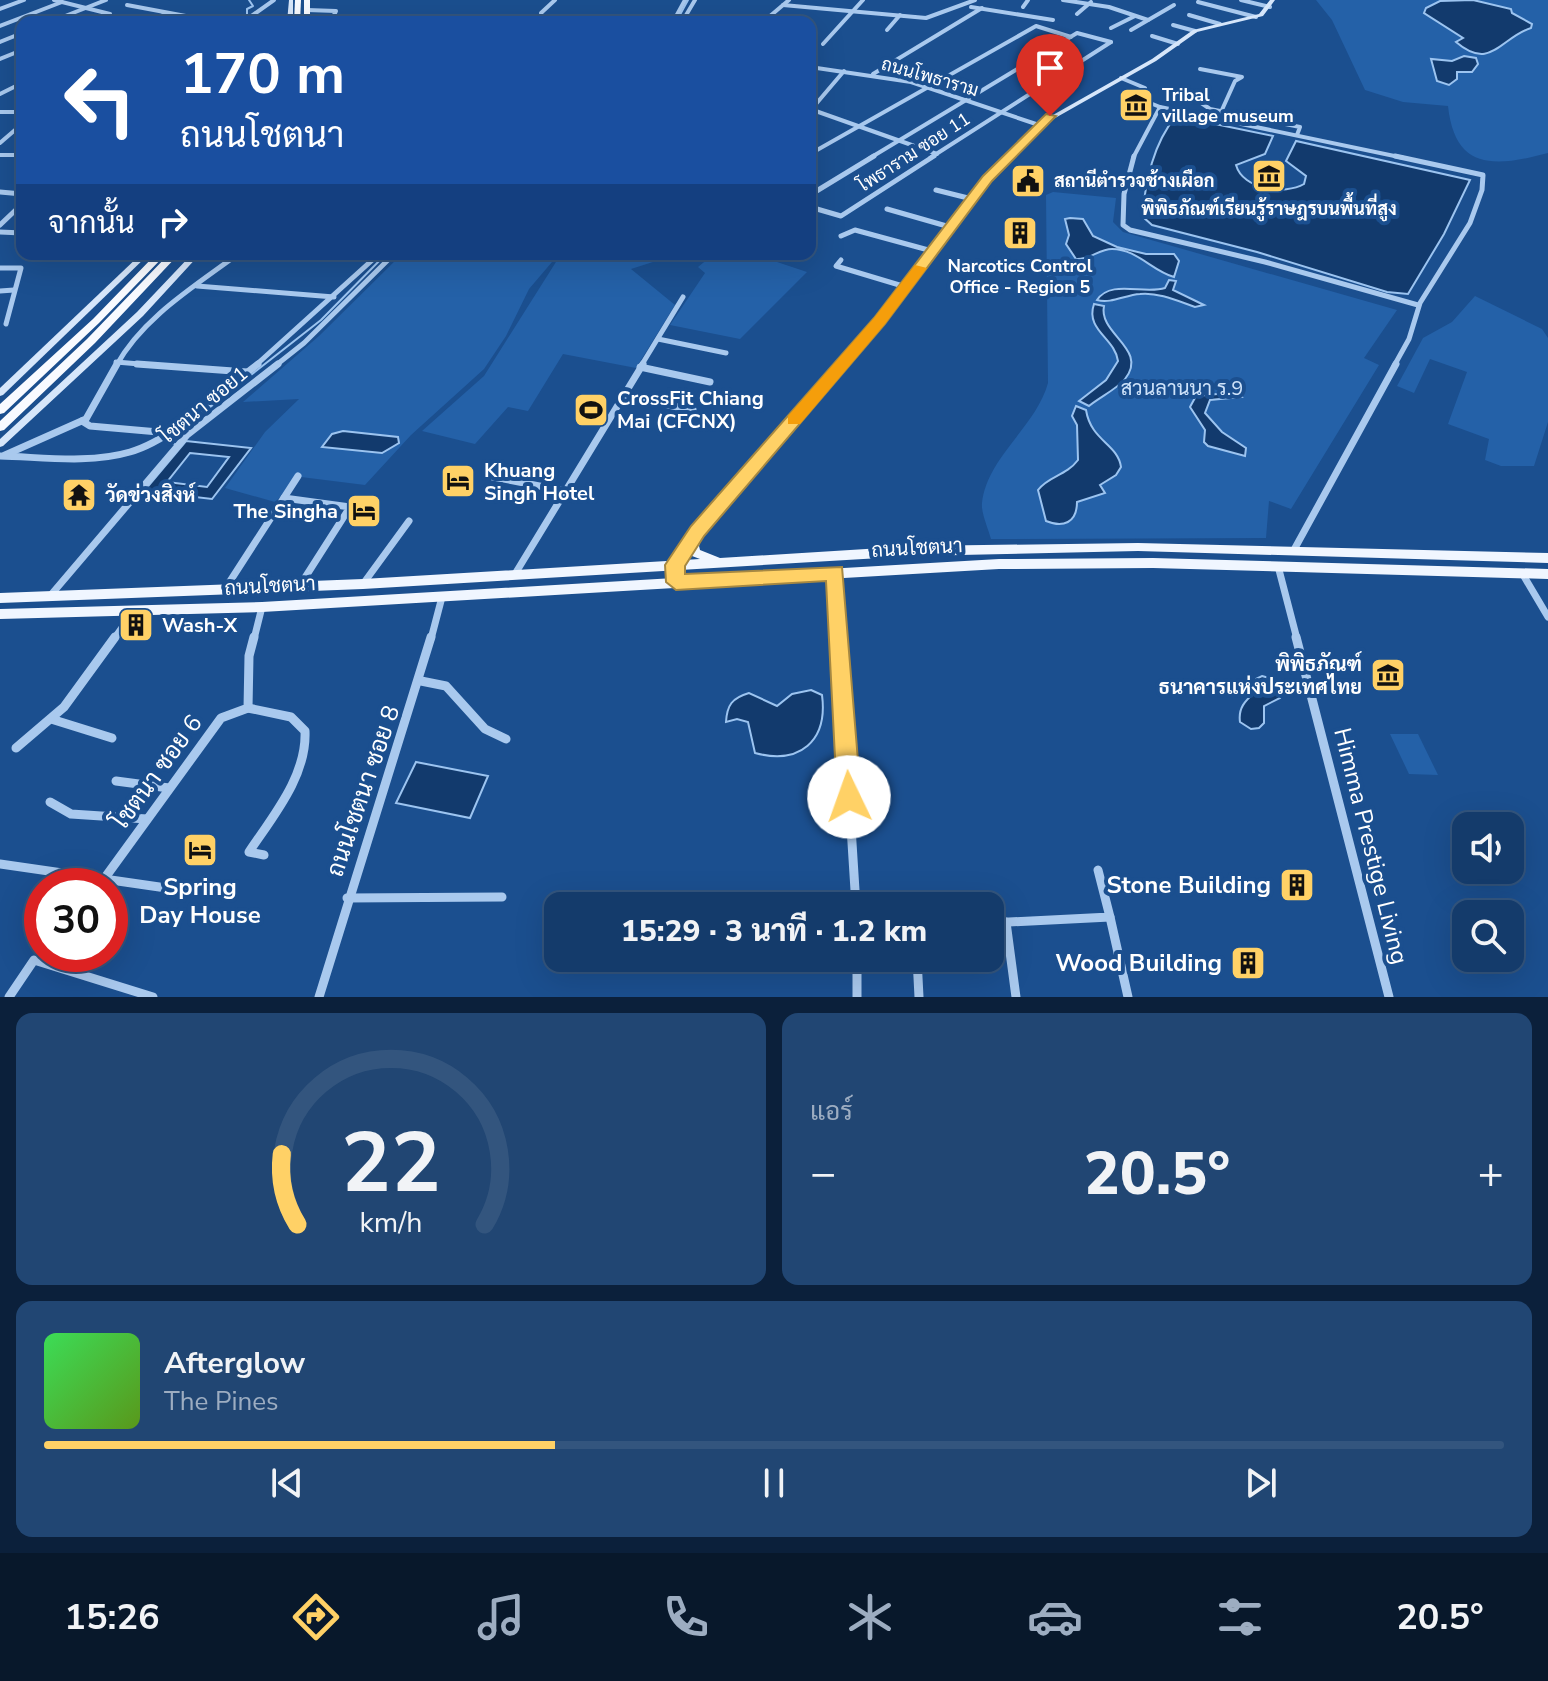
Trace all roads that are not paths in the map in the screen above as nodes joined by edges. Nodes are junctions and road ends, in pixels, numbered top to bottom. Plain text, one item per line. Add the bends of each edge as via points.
1 (24, 0) edge
2 (54, 0) edge
3 (106, 0) edge
4 (274, 0) edge
5 (307, 0) edge
6 (555, 0) edge
7 (789, 0) edge
8 (863, 0) edge
9 (975, 0) edge
10 (1028, 0) edge
11 (1063, 0) edge
12 (1241, 0) edge
13 (65, 1) edge
14 (1091, 2) edge
15 (1198, 2) dead end
16 (1271, 4) edge
17 (127, 5) dead end
18 (783, 5) junction
19 (1174, 5) dead end
20 (971, 7) dead end
21 (1023, 7) dead end
22 (85, 8) junction
23 (982, 8) junction
24 (0, 9) edge
25 (307, 10) junction
26 (855, 11) junction
27 (167, 13) junction
28 (1077, 14) dead end
29 (900, 15) junction
30 (1189, 15) dead end
31 (26, 16) edge
32 (65, 16) edge
33 (105, 16) edge
34 (161, 16) edge
35 (185, 16) edge
36 (251, 16) edge
37 (307, 16) edge
38 (334, 16) edge
39 (542, 16) edge
40 (770, 16) edge
41 (1135, 16) junction
42 (1256, 17) junction
43 (1053, 20) dead end
44 (1148, 20) junction
45 (1220, 24) junction
46 (1173, 25) dead end
47 (1111, 28) dead end
48 (887, 30) dead end
49 (1131, 30) dead end
50 (1195, 31) junction
51 (1152, 36) dead end
52 (1071, 37) junction
53 (823, 44) dead end
54 (1178, 44) junction
55 (816, 68) edge
56 (1200, 69) dead end
57 (844, 71) junction
58 (873, 74) junction
59 (1121, 78) junction
60 (927, 87) junction
61 (1194, 98) dead end
62 (962, 100) junction
63 (816, 104) edge
64 (1160, 107) junction
65 (816, 112) edge
66 (1221, 112) junction
67 (1002, 113) junction
68 (1039, 125) junction
69 (859, 126) junction
70 (16, 129) edge
71 (1297, 135) junction
72 (898, 140) junction
73 (0, 143) edge
74 (816, 151) edge
75 (937, 154) junction
76 (936, 190) dead end
77 (816, 191) edge
78 (972, 199) junction
79 (816, 209) edge
80 (887, 209) dead end
81 (16, 210) edge
82 (0, 225) edge
83 (950, 227) junction
84 (841, 236) dead end
85 (932, 251) junction
86 (139, 260) edge
87 (155, 260) edge
88 (168, 260) edge
89 (190, 260) edge
90 (230, 260) edge
91 (373, 260) edge
92 (388, 260) edge
93 (841, 260) dead end
94 (0, 268) edge
95 (195, 286) junction
96 (906, 287) junction
97 (14, 290) junction
98 (0, 291) edge
99 (334, 297) junction
100 (683, 297) dead end
101 (1418, 305) junction
102 (4, 323) edge
103 (658, 339) junction
104 (726, 353) dead end
105 (116, 362) junction
106 (640, 367) junction
107 (247, 372) junction
108 (710, 382) dead end
109 (0, 393) edge
110 (623, 396) junction
111 (208, 403) junction
112 (222, 408) junction
113 (0, 410) edge
114 (693, 410) dead end
115 (82, 421) junction
116 (0, 427) edge
117 (170, 433) junction
118 (0, 444) edge
119 (2, 456) edge
120 (298, 476) dead end
121 (493, 477) dead end
122 (565, 491) junction
123 (284, 498) junction
124 (409, 521) dead end
125 (698, 531) junction
126 (1295, 548) junction
127 (914, 551) junction
128 (1548, 558) edge
129 (725, 561) junction
130 (675, 565) junction
131 (1278, 566) junction
132 (916, 567) junction
133 (835, 572) junction
134 (1522, 573) junction
135 (515, 574) junction
136 (1548, 574) edge
137 (676, 582) junction
138 (363, 584) junction
139 (299, 588) junction
140 (223, 591) junction
141 (50, 596) junction
142 (442, 597) junction
143 (0, 598) edge
144 (262, 607) junction
145 (133, 612) junction
146 (1, 616) edge
147 (1548, 617) edge
148 (421, 681) junction
149 (248, 708) junction
150 (51, 719) junction
151 (112, 738) dead end
152 (506, 739) dead end
153 (16, 748) dead end
154 (116, 781) dead end
155 (169, 788) junction
156 (50, 802) dead end
157 (147, 819) junction
158 (264, 855) dead end
159 (0, 864) edge
160 (28, 868) edge
161 (112, 868) edge
162 (1098, 870) dead end
163 (128, 882) edge
164 (187, 891) dead end
165 (855, 892) edge
166 (502, 897) dead end
167 (347, 898) junction
168 (1110, 917) junction
169 (1006, 922) joint
170 (857, 972) edge
171 (918, 972) edge
172 (9, 997) edge
173 (153, 997) edge
174 (319, 997) edge
175 (857, 997) edge
176 (919, 997) edge
177 (1016, 997) edge
178 (1128, 997) edge
179 (1389, 997) edge

1 - 24 street
2 - 13 street
3 - 22 street
4 - 36 street
5 - 25 highway
6 - 39 street via 542,10
7 - 18 street
8 - 26 street
9 - 29 street via 926,18
10 - 21 street
11 - 14 street
12 - 16 street
13 - 22 street
13 - 31 street
14 - 28 street
14 - 41 street
15 - 42 street
16 - 42 main road
17 - 27 street
18 - 26 street
18 - 40 street
19 - 44 street
20 - 23 street
22 - 32 street
22 - 33 street via 110,14
23 - 43 street
23 - 58 street
25 - 37 highway
25 - 38 street via 336,11
26 - 29 street
26 - 53 street
27 - 34 street
27 - 35 street
29 - 48 street
30 - 45 street
41 - 44 street
41 - 47 street
42 - 45 main road
44 - 49 street
45 - 50 main road
46 - 50 street
50 - 54 main road
51 - 54 street
52 - 60 street via 1036,26
52 - 62 street
52 - 67 street, โพธาราม ซอย 11 via 1077,33 1111,42
54 - 59 main road
55 - 57 street, ถนนโพธาราม
56 - 66 street via 1242,77
57 - 58 street, ถนนโพธาราม
57 - 63 street
58 - 60 street, ถนนโพธาราม
59 - 64 street via 1145,88 1140,99
59 - 68 main road
60 - 62 street, ถนนโพธาราม
60 - 69 street
61 - 66 street
62 - 67 street, ถนนโพธาราม
62 - 72 street
64 - 71 street
64 - 101 street via 1142,134 1126,187 1123,225
65 - 69 street
66 - 71 street via 1300,127
67 - 68 street, ถนนโพธาราม
67 - 75 street, โพธาราม ซอย 11
68 - 78 main road
69 - 72 street
69 - 74 street
70 - 73 street
71 - 101 street via 1478,172 1484,178 1478,204
72 - 75 street
72 - 77 street
75 - 79 street, โพธาราม ซอย 11 via 841,216
76 - 78 street
78 - 83 main road
80 - 83 street
81 - 82 street
83 - 85 main road
84 - 85 street via 855,230
85 - 96 main road
86 - 109 main road
87 - 113 highway
88 - 116 highway
89 - 118 main road
90 - 95 street
91 - 99 street
92 - 112 street, โชตนา ซอย1 via 304,343
93 - 96 street via 836,266
94 - 97 street via 21,268
95 - 99 street
95 - 105 street via 142,331
96 - 125 main road
97 - 98 street
97 - 102 street
99 - 107 street
100 - 103 street
101 - 126 street via 1409,339
103 - 104 street
103 - 106 street
105 - 107 street
105 - 115 street
106 - 108 street
106 - 110 street
107 - 111 street
110 - 114 street
110 - 122 street
111 - 112 street
111 - 117 street
112 - 141 street, โชตนา ซอย1 via 177,445
115 - 117 street
115 - 119 street
117 - 119 street via 111,457
120 - 123 street
121 - 122 street
122 - 135 street
123 - 139 street via 350,507
123 - 140 street
124 - 138 street
125 - 129 main road via 696,553
125 - 130 main road
126 - 127 main road, ถนนโชตนา
126 - 128 main road, ถนนโชตนา
127 - 129 main road, ถนนโชตนา
127 - 132 main road
129 - 130 main road, ถนนโชตนา
130 - 135 main road, ถนนโชตนา
130 - 137 main road
131 - 132 main road, ถนนโชตนา
131 - 134 main road, ถนนโชตนา
131 - 179 street, Himma Prestige Living
132 - 133 main road, ถนนโชตนา
133 - 137 main road, ถนนโชตนา
133 - 165 street
134 - 136 main road, ถนนโชตนา
134 - 147 street
135 - 138 main road, ถนนโชตนา
137 - 142 main road, ถนนโชตนา
138 - 139 main road, ถนนโชตนา
139 - 140 main road, ถนนโชตนา
140 - 141 main road, ถนนโชตนา
141 - 143 main road, ถนนโชตนา
142 - 144 main road, ถนนโชตนา
142 - 148 street, ถนนโชตนา ซอย 8
144 - 145 main road, ถนนโชตนา
144 - 149 street via 249,656
145 - 146 main road, ถนนโชตนา
145 - 150 street
148 - 152 street via 446,686 485,729
148 - 167 street, ถนนโชตนา ซอย 8
149 - 155 street, โชตนา ซอย 6 via 221,718
149 - 158 street via 294,719 307,742 299,771 249,852
150 - 151 street
150 - 153 street
154 - 155 street
155 - 157 street, โชตนา ซอย 6
156 - 157 street via 71,814
157 - 161 street, โชตนา ซอย 6
159 - 160 street
162 - 168 street
163 - 164 street
166 - 167 street
167 - 174 street, ถนนโชตนา ซอย 8
168 - 169 street
168 - 178 street
169 - 177 street
170 - 175 street
171 - 176 street
172 - 173 street via 34,960

